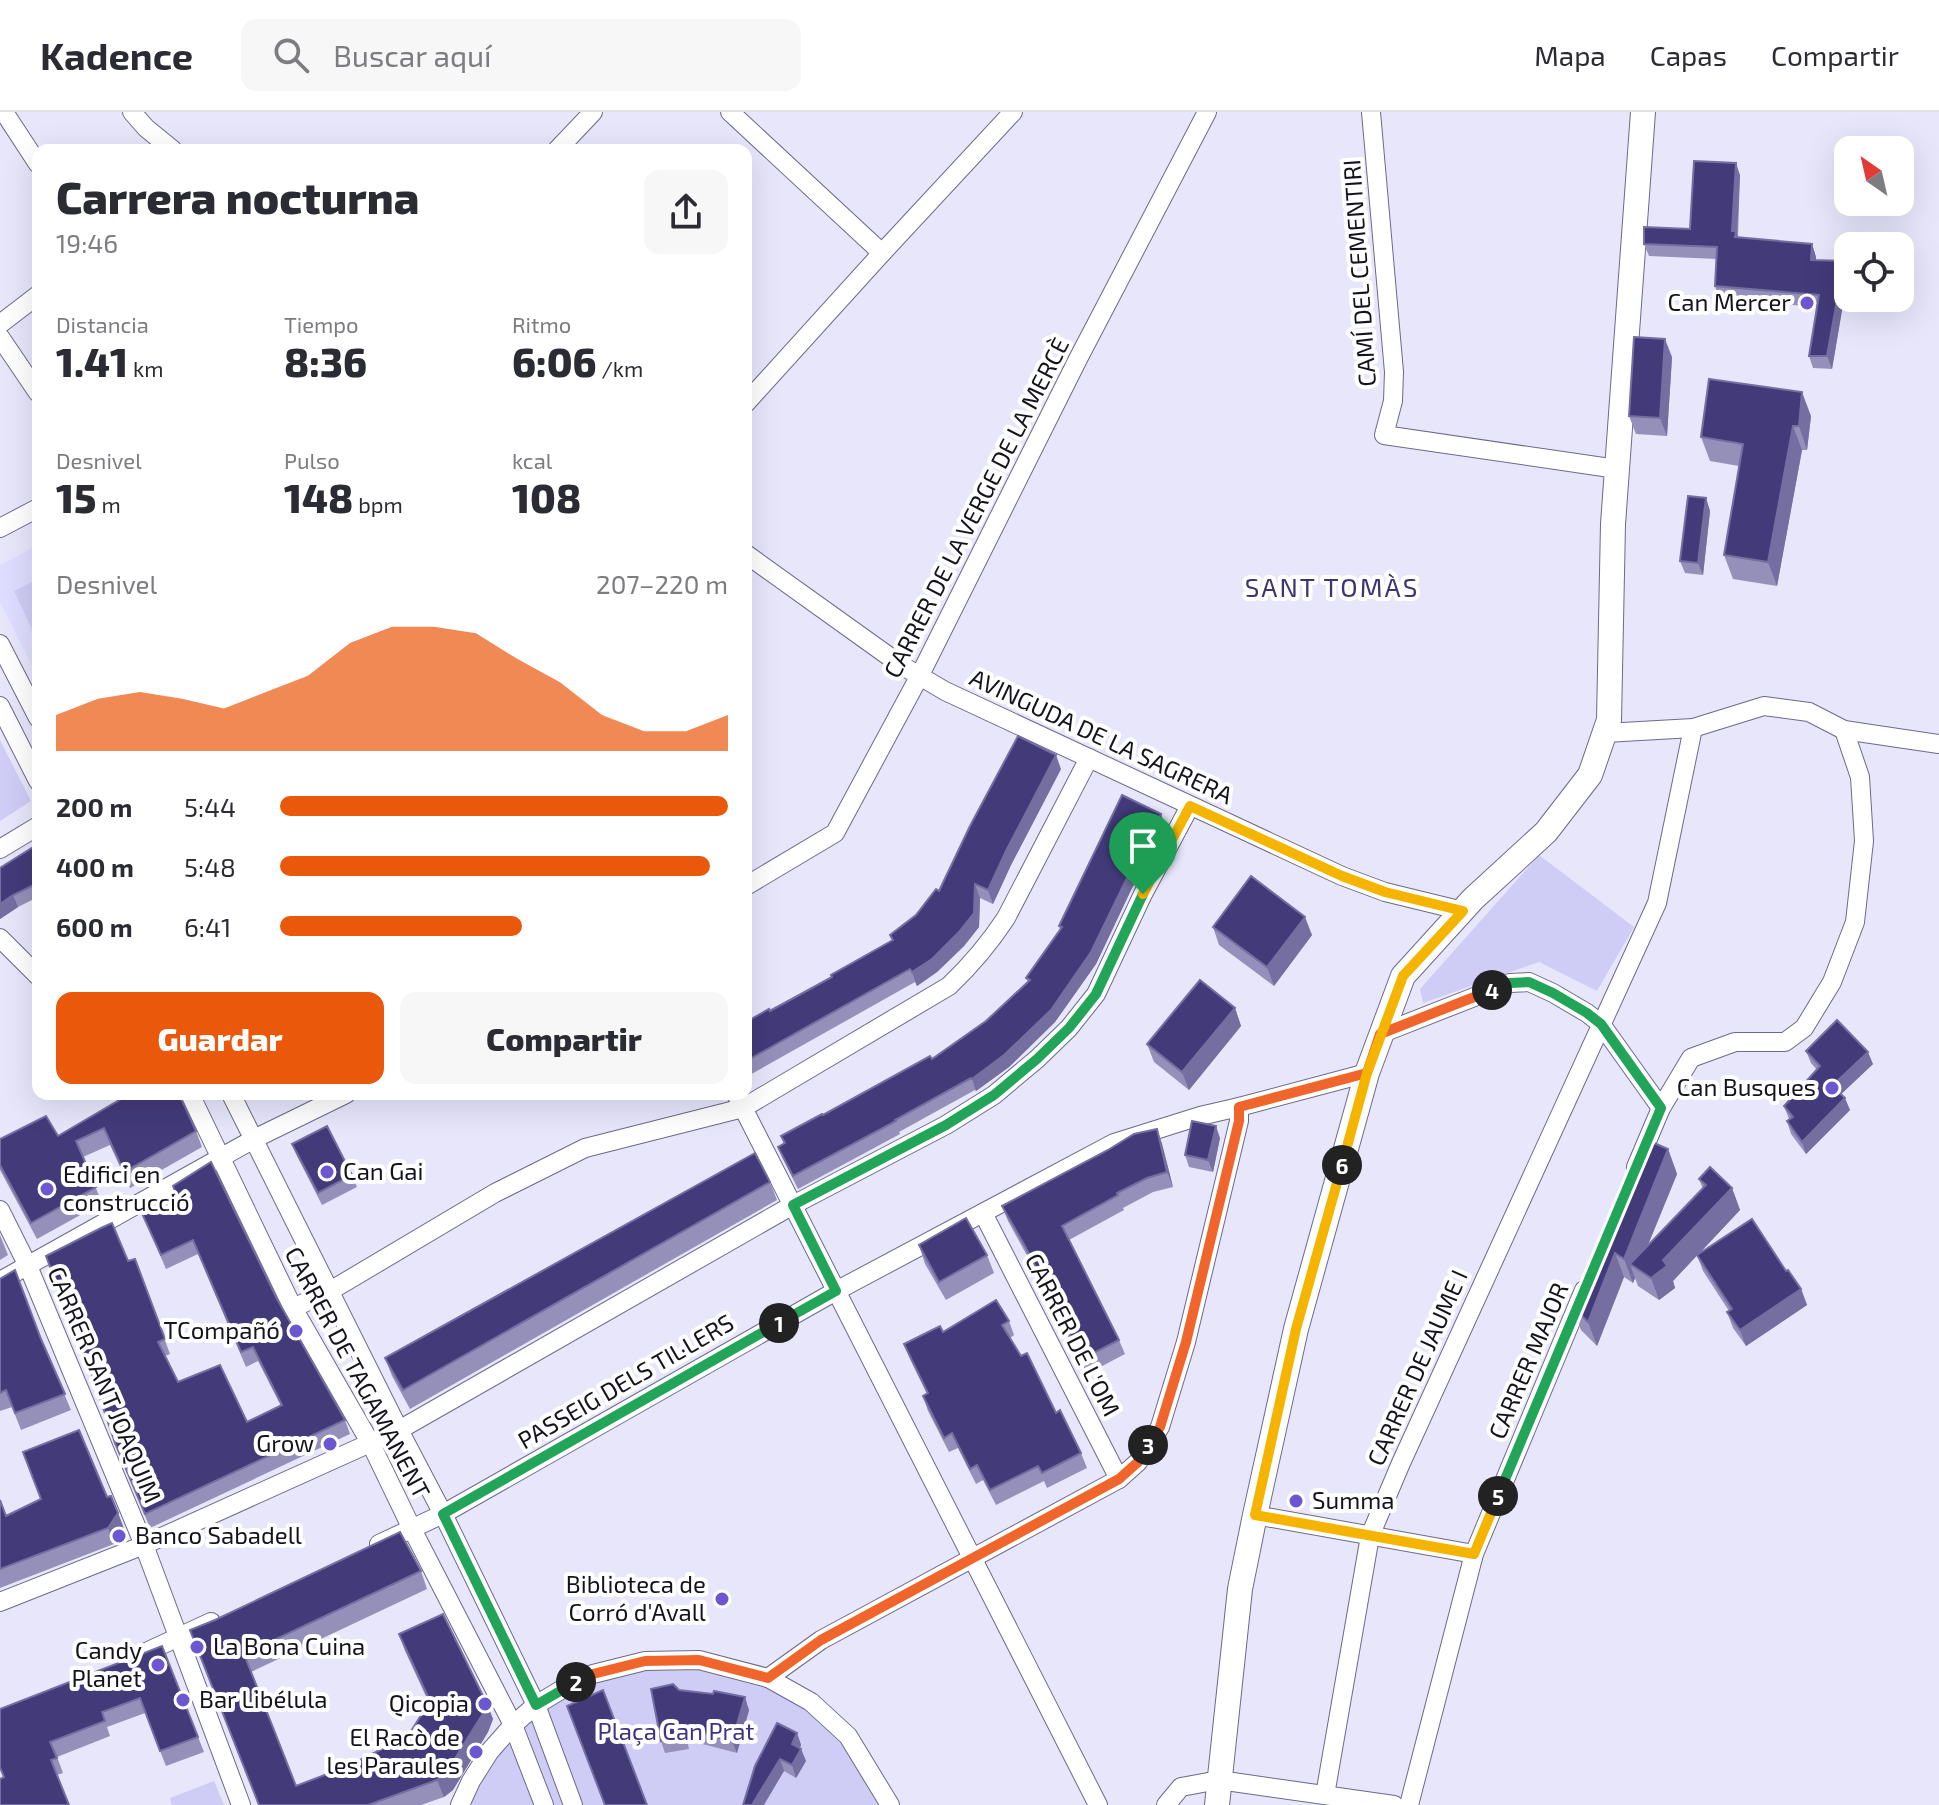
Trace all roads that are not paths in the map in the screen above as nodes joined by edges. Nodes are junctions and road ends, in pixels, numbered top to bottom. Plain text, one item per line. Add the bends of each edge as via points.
1 (4, 112) edge
2 (132, 112) edge
3 (593, 112) edge
4 (730, 112) edge
5 (1013, 112) edge
6 (1207, 112) edge
7 (1371, 112) edge
8 (1643, 112) edge
9 (166, 144) edge
10 (563, 144) edge
11 (32, 155) edge
12 (882, 253) junction
13 (32, 300) edge
14 (0, 324) edge
15 (0, 337) edge
16 (32, 384) edge
17 (752, 396) edge
18 (1617, 469) junction
19 (32, 511) edge
20 (0, 528) edge
21 (752, 558) edge
22 (0, 644) edge
23 (919, 677) junction
24 (0, 706) edge
25 (32, 706) edge
26 (1693, 728) junction
27 (1844, 730) junction
28 (1605, 733) junction
29 (1939, 744) edge
30 (1089, 758) junction
31 (32, 769) edge
32 (1190, 806) junction
33 (32, 830) edge
34 (0, 849) edge
35 (752, 882) edge
36 (1463, 911) junction
37 (0, 938) edge
38 (32, 970) edge
39 (1601, 1024) junction
40 (1380, 1034) junction
41 (1367, 1073) junction
42 (752, 1095) edge
43 (193, 1100) edge
44 (234, 1100) edge
45 (334, 1100) edge
46 (740, 1101) edge
47 (1239, 1107) junction
48 (1661, 1108) junction
49 (254, 1139) junction
50 (221, 1158) junction
51 (1631, 1180) edge
52 (793, 1205) junction
53 (0, 1210) edge
54 (983, 1213) junction
55 (28, 1266) junction
56 (1588, 1280) edge
57 (0, 1281) edge
58 (330, 1291) junction
59 (836, 1291) junction
60 (293, 1308) junction
61 (399, 1430) junction
62 (371, 1444) junction
63 (1119, 1479) junction
64 (443, 1514) junction
65 (1255, 1515) junction
66 (412, 1529) junction
67 (1370, 1536) junction
68 (144, 1545) junction
69 (1474, 1554) junction
70 (357, 1555) edge
71 (971, 1558) junction
72 (0, 1602) edge
73 (234, 1612) edge
74 (179, 1637) junction
75 (118, 1665) edge
76 (768, 1678) junction
77 (536, 1705) junction
78 (513, 1725) junction
79 (1219, 1780) junction
80 (1325, 1795) junction
81 (241, 1805) edge
82 (460, 1805) edge
83 (544, 1805) edge
84 (573, 1805) edge
85 (890, 1805) edge
86 (1098, 1805) edge
87 (1166, 1805) edge
88 (1217, 1805) edge
89 (1394, 1805) edge
90 (1409, 1805) edge

1 - 11 street
2 - 9 street
3 - 10 street
4 - 12 street
5 - 12 street
6 - 23 street, CARRER DE LA VERGE DE LA MERCÈ
7 - 18 street, CAMÍ DEL CEMENTIRI via 1394,372 1384,435
8 - 18 street
12 - 17 street
13 - 14 street
15 - 16 street
18 - 28 street
19 - 20 street
21 - 23 street, AVINGUDA DE LA SAGRERA
22 - 25 street
23 - 30 street, AVINGUDA DE LA SAGRERA
23 - 35 street, CARRER DE LA VERGE DE LA MERCÈ via 835,833
24 - 31 street
26 - 27 street via 1764,706 1809,712
26 - 28 street
26 - 39 street, CARRER DE JAUME I via 1657,903
27 - 29 street
27 - 48 street via 1860,777 1864,841 1855,922 1832,982 1804,1028 1785,1042 1735,1042 1691,1058
28 - 36 street via 1590,775 1546,832
30 - 32 street, AVINGUDA DE LA SAGRERA
30 - 42 street via 1006,918 949,986
32 - 36 street, AVINGUDA DE LA SAGRERA via 1342,876
32 - 52 street via 1096,994 1069,1028 994,1095
33 - 34 street
36 - 40 street via 1403,976
37 - 38 street
39 - 40 street via 1529,982 1510,983
39 - 48 street
39 - 67 street, CARRER DE JAUME I
40 - 41 street
41 - 47 street, PASSEIG DELS TIL·LERS
41 - 65 street via 1296,1329
43 - 50 street, CARRER DE TAGAMANENT
44 - 49 street, CARRER DE TAGAMANENT
45 - 49 street
46 - 52 street
46 - 58 street via 585,1148 495,1193
47 - 54 street, PASSEIG DELS TIL·LERS via 1114,1143
47 - 63 street via 1210,1247 1160,1427 1138,1462
48 - 51 street
49 - 50 street
49 - 58 street, CARRER DE TAGAMANENT
50 - 55 street
50 - 60 street, CARRER DE TAGAMANENT
52 - 59 street
52 - 61 street
53 - 55 street, CARRER SANT JOAQUIM
54 - 59 street, PASSEIG DELS TIL·LERS
54 - 63 street, CARRER DE L'OM
55 - 57 street
55 - 68 street, CARRER SANT JOAQUIM
56 - 69 street, CARRER MAJOR
58 - 60 street
58 - 61 street, CARRER DE TAGAMANENT
59 - 64 street, PASSEIG DELS TIL·LERS
59 - 71 street
60 - 62 street, CARRER DE TAGAMANENT
61 - 62 street
61 - 64 street, CARRER DE TAGAMANENT
62 - 66 street, CARRER DE TAGAMANENT
62 - 68 street
63 - 71 street
64 - 66 street, PASSEIG DELS TIL·LERS
64 - 77 street, CARRER DE TAGAMANENT
65 - 67 street
65 - 79 street via 1240,1589
66 - 70 street, PASSEIG DELS TIL·LERS
66 - 78 street, CARRER DE TAGAMANENT
67 - 69 street
67 - 80 street, CARRER DE JAUME I
68 - 72 street
68 - 74 street, CARRER SANT JOAQUIM
69 - 90 street, CARRER MAJOR
71 - 76 street via 821,1640
71 - 86 street
73 - 74 street
74 - 75 street
74 - 81 street, CARRER SANT JOAQUIM
76 - 77 street via 699,1660 645,1661 593,1674
76 - 85 street via 811,1702 848,1736
77 - 78 street
77 - 84 street, CARRER DE TAGAMANENT
78 - 82 street via 490,1751
78 - 83 street, CARRER DE TAGAMANENT
79 - 80 street
79 - 87 street via 1181,1787
79 - 88 street
80 - 89 street

